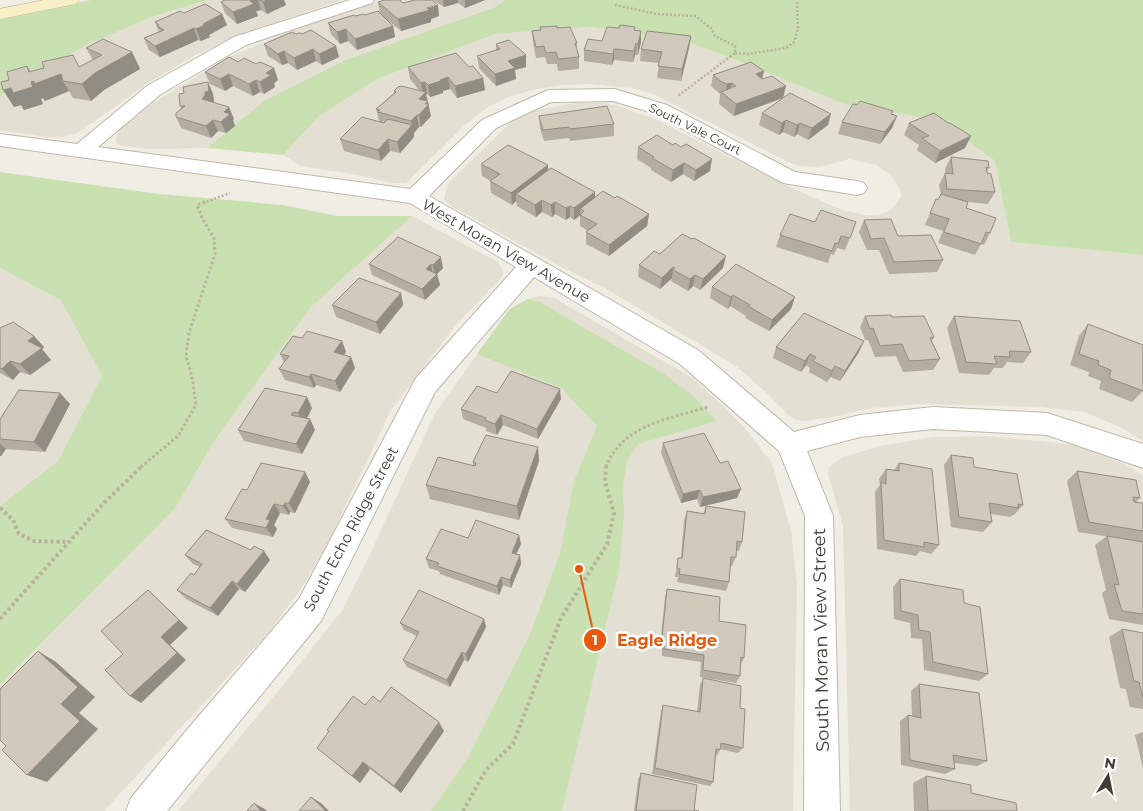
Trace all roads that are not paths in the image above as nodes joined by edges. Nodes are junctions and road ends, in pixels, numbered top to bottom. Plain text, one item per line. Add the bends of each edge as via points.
1 (70, 0) edge
2 (366, 0) edge
3 (0, 14) edge
4 (0, 140) edge
5 (83, 150) junction
6 (857, 188) dead end
7 (415, 197) junction
8 (530, 265) junction
9 (790, 444) junction
10 (1143, 456) edge
11 (144, 811) edge
12 (822, 811) edge

1 - 3 street
2 - 5 street via 240,41 154,90
4 - 5 street, West Moran View Avenue
5 - 7 street, West Moran View Avenue
6 - 7 street, South Vale Court via 790,178 660,109 614,95 548,96 488,124
7 - 8 street, West Moran View Avenue
8 - 9 street, West Moran View Avenue via 689,357
8 - 11 street, South Echo Ridge Street via 426,385 310,610
9 - 10 street via 860,426 933,418 1047,424
9 - 12 street, South Moran View Street via 819,516

